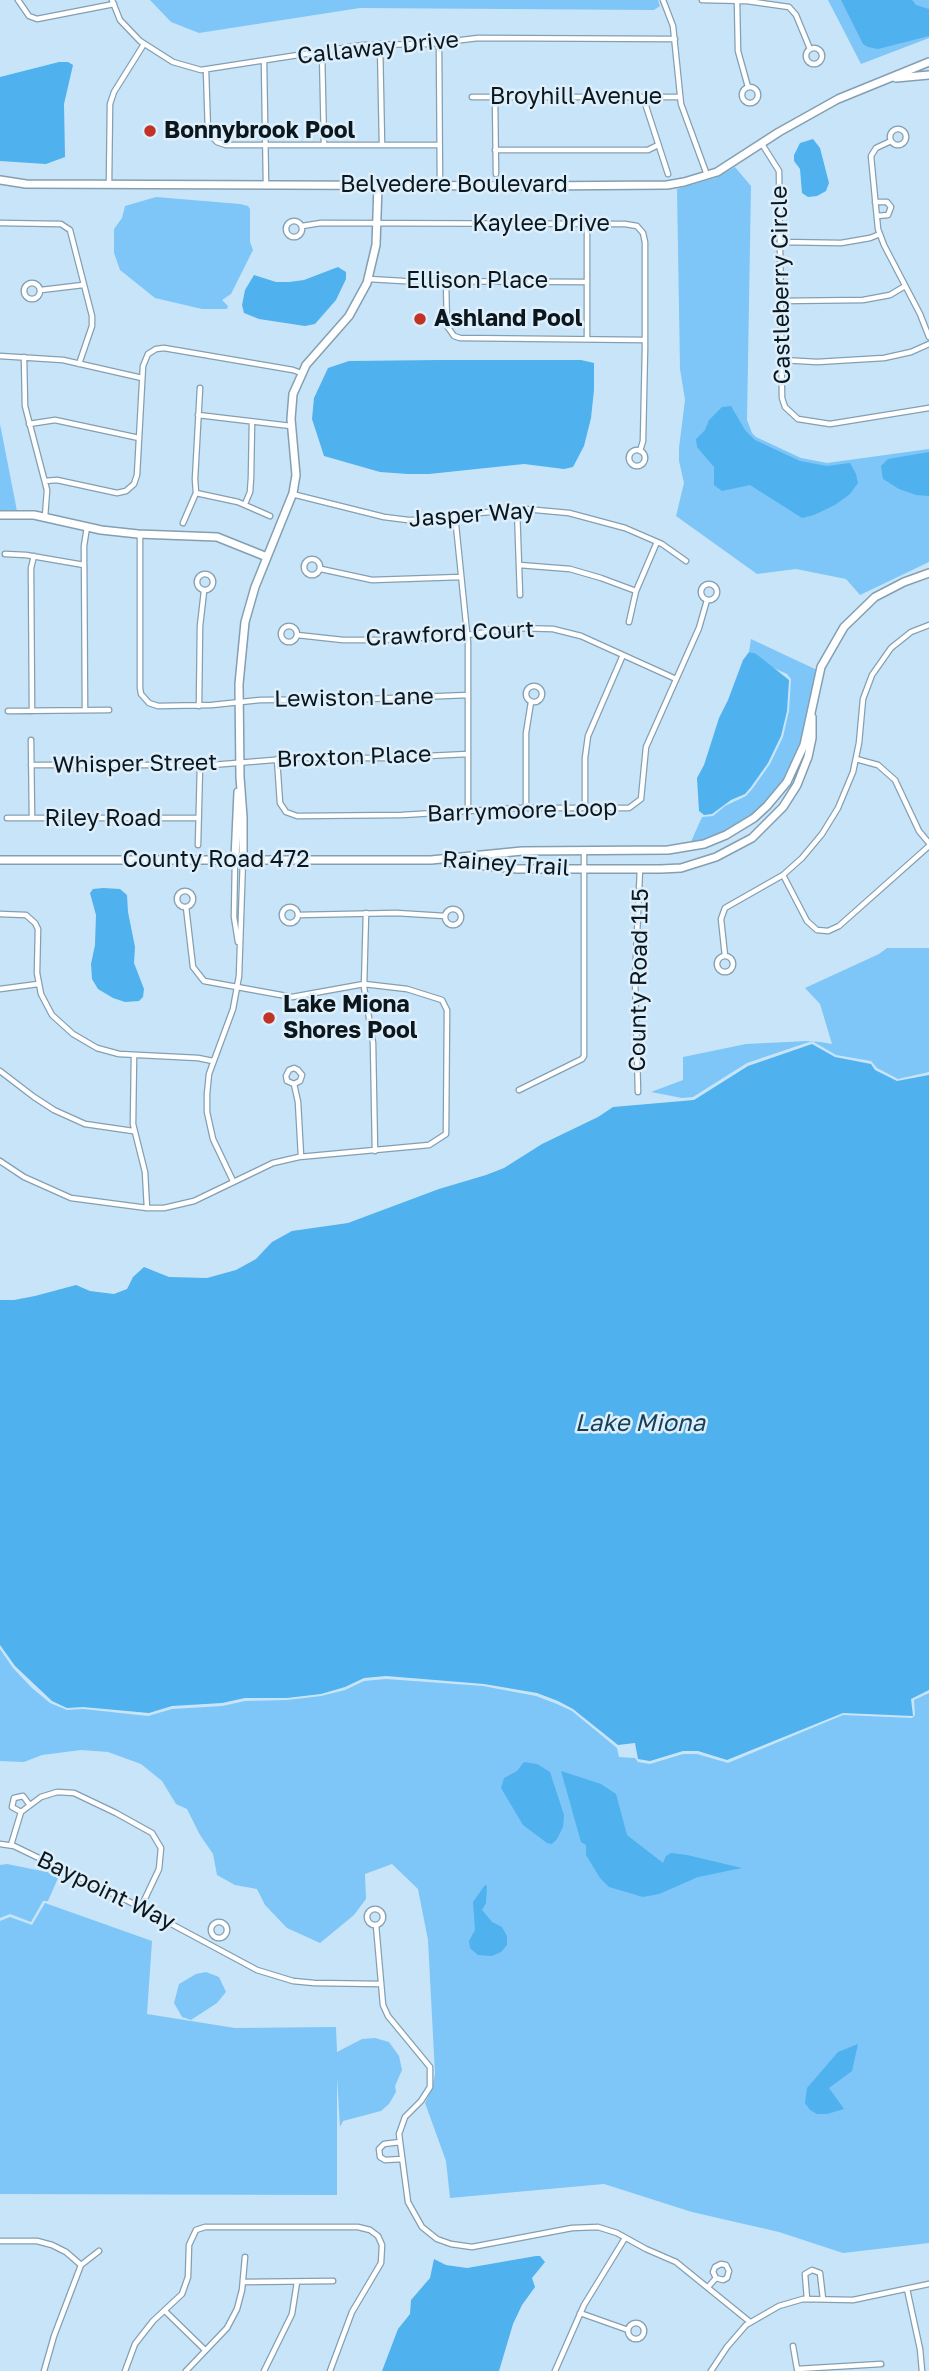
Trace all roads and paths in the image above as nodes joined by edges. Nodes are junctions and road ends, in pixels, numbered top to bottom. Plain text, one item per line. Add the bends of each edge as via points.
1 (18, 0) edge
2 (671, 0) edge
3 (702, 0) edge
4 (737, 1) edge
5 (113, 2) edge
6 (663, 2) edge
7 (675, 39) junction
8 (144, 44) junction
9 (380, 44) junction
10 (439, 44) junction
11 (810, 49) dead end
12 (322, 51) junction
13 (264, 61) junction
14 (929, 62) edge
15 (206, 70) junction
16 (929, 75) edge
17 (882, 80) junction
18 (748, 87) dead end
19 (472, 97) dead end
20 (495, 97) junction
21 (643, 97) junction
22 (680, 97) junction
23 (891, 141) dead end
24 (762, 144) junction
25 (265, 145) junction
26 (324, 145) junction
27 (382, 145) junction
28 (439, 145) junction
29 (658, 145) junction
30 (495, 150) junction
31 (496, 174) dead end
32 (668, 174) dead end
33 (708, 175) junction
34 (0, 180) edge
35 (109, 184) junction
36 (266, 185) junction
37 (378, 185) junction
38 (440, 186) junction
39 (875, 202) junction
40 (877, 216) junction
41 (0, 223) edge
42 (377, 223) junction
43 (587, 224) junction
44 (302, 226) dead end
45 (880, 234) junction
46 (781, 242) junction
47 (368, 279) junction
48 (446, 281) junction
49 (587, 282) junction
50 (83, 285) junction
51 (905, 286) junction
52 (41, 290) dead end
53 (781, 301) junction
54 (929, 337) edge
55 (587, 340) junction
56 (645, 340) junction
57 (929, 344) edge
58 (0, 356) edge
59 (24, 357) junction
60 (782, 360) junction
61 (79, 364) junction
62 (301, 373) junction
63 (142, 379) junction
64 (200, 388) dead end
65 (929, 408) edge
66 (198, 415) junction
67 (252, 422) junction
68 (29, 424) junction
69 (291, 426) junction
70 (139, 438) junction
71 (640, 451) dead end
72 (45, 481) junction
73 (196, 493) junction
74 (292, 495) junction
75 (244, 504) junction
76 (517, 509) junction
77 (0, 514) edge
78 (455, 515) junction
79 (270, 516) dead end
80 (45, 517) junction
81 (183, 523) dead end
82 (87, 527) junction
83 (140, 535) junction
84 (657, 542) junction
85 (5, 554) dead end
86 (34, 556) junction
87 (267, 557) junction
88 (686, 561) dead end
89 (84, 565) junction
90 (519, 565) junction
91 (321, 569) dead end
92 (929, 573) edge
93 (461, 577) junction
94 (204, 590) dead end
95 (636, 591) junction
96 (520, 595) dead end
97 (707, 600) dead end
98 (629, 622) dead end
99 (929, 625) edge
100 (297, 635) dead end
101 (467, 635) junction
102 (623, 655) junction
103 (676, 679) junction
104 (468, 695) junction
105 (240, 702) junction
106 (531, 702) dead end
107 (200, 706) junction
108 (85, 710) junction
109 (109, 710) dead end
110 (8, 711) dead end
111 (32, 711) junction
112 (811, 716) junction
113 (31, 740) dead end
114 (468, 754) junction
115 (277, 759) junction
116 (856, 759) junction
117 (240, 762) junction
118 (31, 765) junction
119 (200, 766) junction
120 (526, 808) junction
121 (585, 808) junction
122 (468, 811) junction
123 (7, 818) dead end
124 (32, 818) junction
125 (198, 818) junction
126 (198, 845) dead end
127 (929, 845) edge
128 (584, 849) junction
129 (239, 859) junction
130 (0, 860) edge
131 (431, 860) junction
132 (585, 869) junction
133 (640, 869) junction
134 (783, 875) junction
135 (186, 907) dead end
136 (0, 914) edge
137 (366, 914) junction
138 (298, 915) dead end
139 (445, 916) dead end
140 (725, 956) dead end
141 (364, 984) junction
142 (38, 985) junction
143 (237, 987) junction
144 (0, 989) edge
145 (134, 1055) junction
146 (213, 1061) junction
147 (0, 1071) edge
148 (294, 1084) dead end
149 (519, 1090) dead end
150 (638, 1092) dead end
151 (134, 1131) junction
152 (375, 1151) junction
153 (302, 1156) junction
154 (0, 1161) edge
155 (233, 1181) junction
156 (147, 1208) junction
157 (29, 1804) junction
158 (21, 1812) junction
159 (0, 1844) edge
160 (11, 1845) junction
161 (141, 1907) junction
162 (376, 1925) dead end
163 (214, 1937) dead end
164 (211, 1944) junction
165 (381, 1984) junction
166 (400, 2142) junction
167 (402, 2160) junction
168 (625, 2238) junction
169 (0, 2241) edge
170 (99, 2251) dead end
171 (245, 2257) dead end
172 (82, 2265) junction
173 (716, 2278) dead end
174 (333, 2281) dead end
175 (297, 2282) junction
176 (243, 2283) junction
177 (929, 2284) edge
178 (708, 2287) junction
179 (906, 2288) junction
180 (807, 2299) junction
181 (823, 2299) junction
182 (165, 2311) junction
183 (580, 2313) junction
184 (750, 2322) junction
185 (628, 2330) dead end
186 (793, 2346) dead end
187 (205, 2350) junction
188 (881, 2364) dead end
189 (853, 2368) edge
190 (797, 2370) edge
191 (44, 2371) edge
192 (125, 2371) edge
193 (186, 2371) edge
194 (264, 2371) edge
195 (330, 2371) edge
196 (555, 2371) edge
197 (713, 2371) edge
198 (922, 2371) edge

1 - 5 street via 29,16 37,19
2 - 6 street
3 - 4 street
4 - 11 street via 789,7
4 - 18 street via 738,51
5 - 8 street, Callaway Drive via 125,27
6 - 7 street
7 - 10 street, Callaway Drive via 478,38
7 - 22 street
8 - 15 street, Callaway Drive via 184,67
8 - 35 street via 114,92 108,114
9 - 10 street, Callaway Drive
9 - 12 street, Callaway Drive
9 - 27 street
10 - 28 street
12 - 13 street, Callaway Drive
12 - 26 street
13 - 15 street, Callaway Drive
13 - 25 street
14 - 17 street, Belvedere Boulevard
15 - 25 street via 207,127 212,138 226,145
16 - 17 street, Belvedere Boulevard
17 - 24 street, Belvedere Boulevard via 811,113
19 - 20 street, Broyhill Avenue
20 - 21 street, Broyhill Avenue
20 - 30 street
21 - 22 street, Broyhill Avenue
21 - 29 street
22 - 33 street
23 - 39 street via 871,156
24 - 33 street, Belvedere Boulevard
24 - 46 street, Castleberry Circle via 779,171
25 - 26 street
25 - 36 street
26 - 27 street
27 - 28 street
28 - 38 street
29 - 30 street via 648,150
29 - 32 street
30 - 31 street
33 - 38 street, Belvedere Boulevard via 667,185
34 - 35 street, Belvedere Boulevard
35 - 36 street, Belvedere Boulevard
36 - 37 street, Belvedere Boulevard
37 - 38 street, Belvedere Boulevard
37 - 42 street
39 - 40 street
39 - 40 street via 887,202 891,207 888,215
40 - 45 street
41 - 50 street via 65,226 72,235
42 - 43 street, Kaylee Drive
42 - 44 street, Kaylee Drive
42 - 47 street
43 - 49 street
43 - 56 street, Kaylee Drive via 632,225 643,233
45 - 46 street via 841,243
45 - 51 street
46 - 53 street, Castleberry Circle
47 - 48 street, Ellison Place
47 - 62 street via 349,316
48 - 49 street, Ellison Place
48 - 55 street via 447,326 454,336
49 - 55 street
50 - 52 street
50 - 61 street via 93,321
51 - 53 street via 890,295 863,300
51 - 54 street
53 - 60 street, Castleberry Circle
55 - 56 street
56 - 71 street, Kaylee Drive
57 - 60 street via 884,358
58 - 59 street
59 - 61 street
59 - 68 street
60 - 65 street, Castleberry Circle via 782,398 798,419 830,424
61 - 63 street
62 - 63 street via 160,348 145,358
62 - 69 street via 293,394
63 - 70 street
64 - 66 street
66 - 67 street
66 - 73 street
67 - 69 street
67 - 75 street via 250,492
68 - 70 street via 55,420
68 - 72 street
69 - 74 street via 296,475
70 - 72 street via 136,480 126,491
72 - 80 street
73 - 75 street
73 - 81 street
74 - 78 street, Jasper Way via 395,519 420,521
74 - 87 street
75 - 79 street
76 - 78 street, Jasper Way
76 - 84 street, Jasper Way via 587,517
76 - 90 street
77 - 80 street
78 - 93 street
80 - 82 street
82 - 83 street
82 - 89 street
83 - 87 street via 217,537
83 - 107 street, Lewiston Lane via 141,694 153,705
84 - 88 street, Jasper Way
84 - 95 street
85 - 86 street
86 - 89 street
86 - 111 street
87 - 105 street via 245,622
89 - 108 street
90 - 95 street via 584,572
90 - 96 street
91 - 93 street via 372,580
92 - 112 street, Rainey Trail via 875,597 844,627 821,667
93 - 101 street
94 - 107 street
95 - 98 street
97 - 103 street, Barrymoore Loop
99 - 116 street via 911,632 877,666 863,699
100 - 101 street, Crawford Court via 362,640
101 - 102 street, Crawford Court via 553,629
101 - 104 street
102 - 103 street, Crawford Court
102 - 121 street via 589,736
103 - 121 street, Barrymoore Loop via 646,747 641,799 629,808
104 - 105 street, Lewiston Lane
104 - 114 street
105 - 107 street, Lewiston Lane
105 - 117 street
106 - 120 street via 526,733
108 - 109 street
108 - 111 street
110 - 111 street
112 - 128 street, Rainey Trail via 802,752 787,782 737,830 683,849
112 - 133 street, Rainey Trail via 812,738 801,775 783,807 764,828 708,861 681,868
113 - 118 street
114 - 115 street, Broxton Place
114 - 122 street
115 - 117 street, Broxton Place
115 - 122 street, Barrymoore Loop via 280,803 291,815
116 - 127 street via 878,765 895,780
116 - 134 street via 834,816
117 - 119 street, Whisper Street
117 - 129 street via 236,806
118 - 119 street, Whisper Street
118 - 124 street
119 - 125 street
120 - 121 street, Barrymoore Loop
120 - 122 street, Barrymoore Loop
123 - 124 street, Riley Road
124 - 125 street, Riley Road
125 - 126 street
127 - 134 street via 828,932 811,926
128 - 131 street, Rainey Trail
128 - 132 street
129 - 130 street, County Road 472
129 - 131 street, County Road 472
129 - 143 street via 234,917 240,950
131 - 132 street, Rainey Trail via 517,869
132 - 133 street, Rainey Trail
132 - 149 street via 584,1056
133 - 150 street, County Road 115 via 635,978
134 - 140 street via 725,908 721,919
135 - 143 street via 193,967 200,978
136 - 142 street via 26,915 35,923
137 - 138 street
137 - 139 street
137 - 141 street
141 - 143 street via 292,997
141 - 152 street via 373,1043
141 - 152 street via 437,997 447,1010 446,1134 429,1145
142 - 144 street
142 - 145 street via 52,1015 73,1034 97,1048
143 - 146 street
145 - 146 street
145 - 151 street
146 - 155 street via 207,1112 213,1139
147 - 151 street via 44,1103 85,1124
148 - 153 street
151 - 156 street via 145,1171
152 - 153 street
153 - 155 street
154 - 156 street via 71,1198
155 - 156 street via 194,1201
157 - 158 street
157 - 158 street via 23,1796 14,1798 12,1807
157 - 161 street via 57,1792 74,1793 152,1833 161,1857
158 - 160 street
159 - 160 street, Baypoint Way
160 - 161 street, Baypoint Way
161 - 164 street, Baypoint Way
162 - 165 street
163 - 164 street
164 - 165 street, Baypoint Way via 257,1970 293,1981
165 - 166 street via 388,2016 430,2067 432,2079 426,2094 402,2122
166 - 167 street
166 - 167 street via 381,2146 380,2157
167 - 168 street via 414,2214 429,2233 451,2244 483,2245 585,2227
168 - 178 street via 676,2262
168 - 183 street
169 - 172 street via 52,2245
170 - 172 street
171 - 176 street
172 - 191 street
173 - 178 street
174 - 175 street
175 - 176 street
175 - 194 street via 292,2314
176 - 187 street via 237,2309
177 - 179 street
178 - 184 street
179 - 181 street via 853,2300
179 - 198 street
180 - 181 street
180 - 181 street via 806,2274 812,2270 820,2273
180 - 184 street via 779,2306
182 - 187 street
182 - 192 street via 135,2344
182 - 195 street via 186,2286 189,2245 196,2230 370,2230 378,2236 384,2253 352,2312
183 - 185 street
183 - 196 street
184 - 197 street
186 - 190 street
187 - 193 street
188 - 189 street
189 - 190 street

